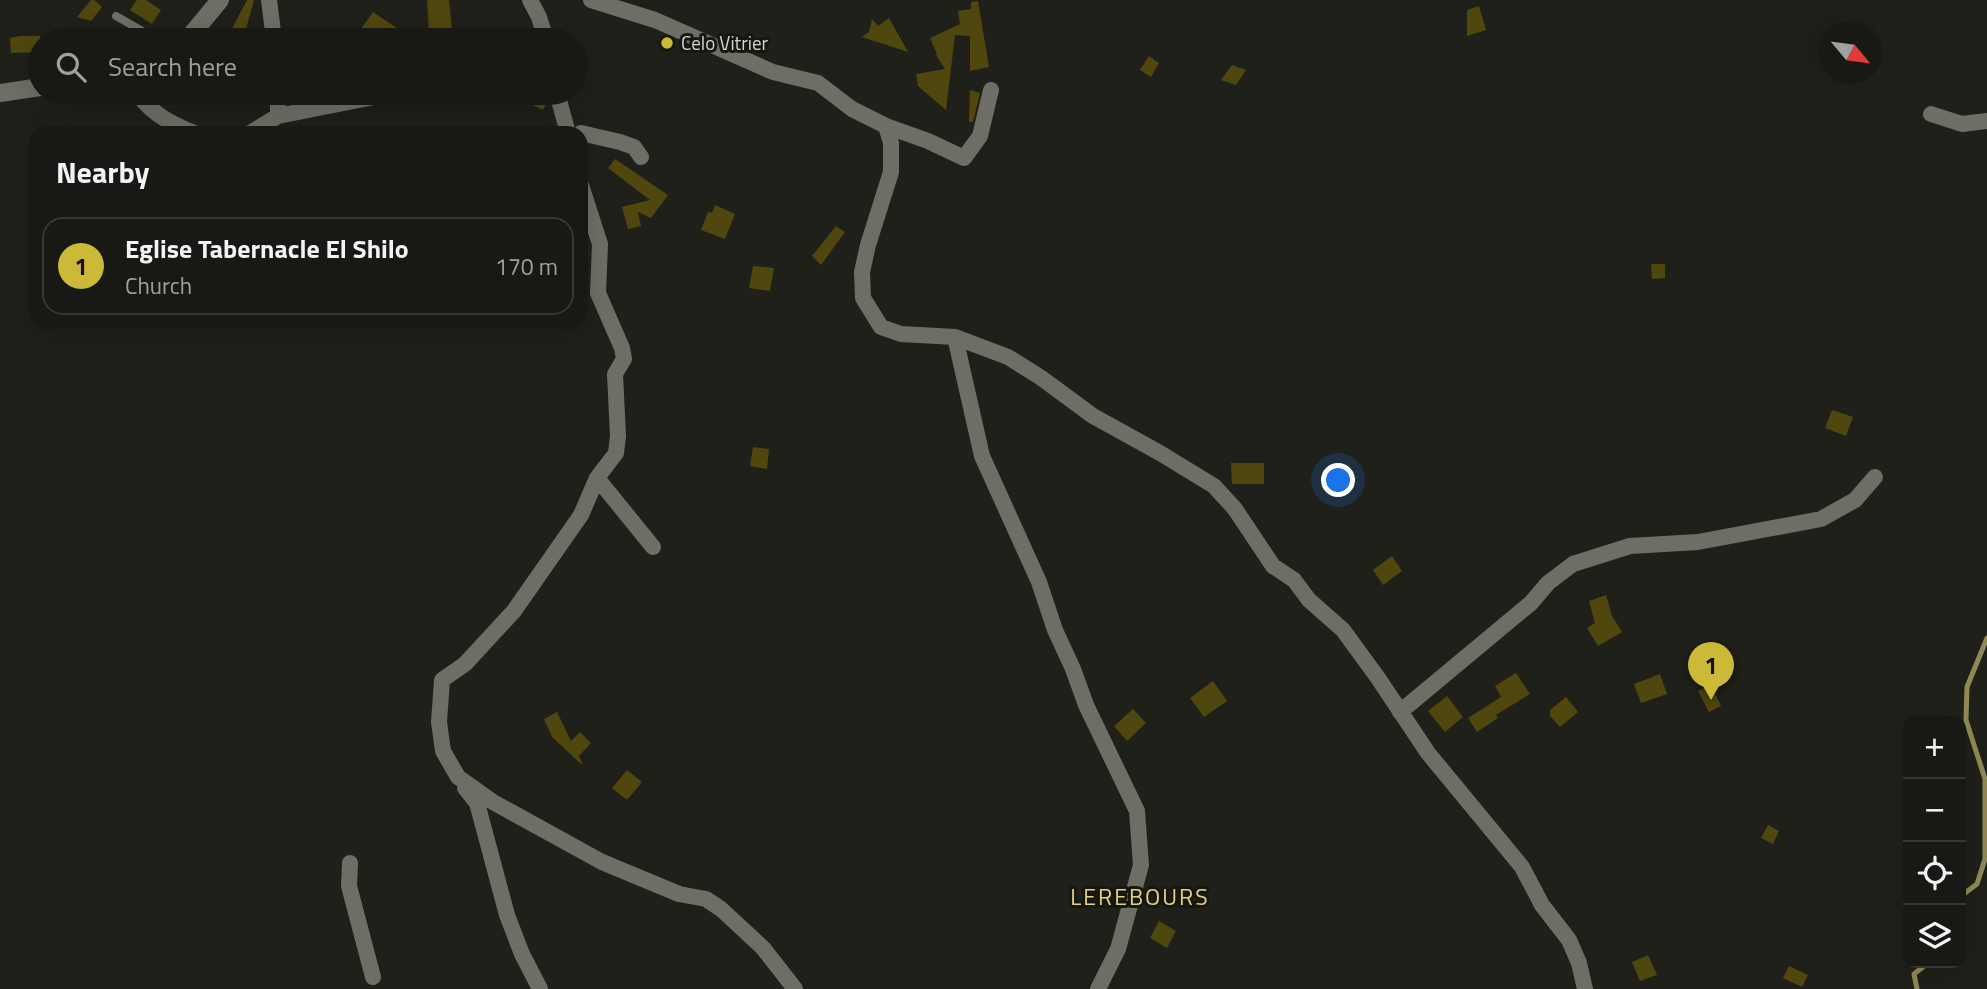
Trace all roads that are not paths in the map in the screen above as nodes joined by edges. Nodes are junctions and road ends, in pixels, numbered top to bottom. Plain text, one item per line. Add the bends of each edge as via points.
1 (220, 0) edge
2 (269, 0) edge
3 (530, 0) edge
4 (591, 0) edge
5 (116, 16) dead end
6 (137, 28) edge
7 (197, 28) edge
8 (272, 28) edge
9 (543, 28) edge
10 (28, 89) edge
11 (991, 90) dead end
12 (0, 93) edge
13 (145, 105) edge
14 (278, 105) edge
15 (333, 105) edge
16 (561, 105) edge
17 (564, 114) junction
18 (1931, 114) dead end
19 (278, 116) junction
20 (1987, 121) edge
21 (176, 126) edge
22 (262, 126) edge
23 (567, 126) edge
24 (575, 126) edge
25 (886, 126) junction
26 (588, 135) edge
27 (641, 157) dead end
28 (588, 207) edge
29 (955, 337) junction
30 (1875, 477) dead end
31 (597, 478) junction
32 (653, 547) dead end
33 (1400, 712) junction
34 (457, 777) junction
35 (350, 863) dead end
36 (373, 977) dead end
37 (540, 989) edge
38 (795, 989) edge
39 (1098, 989) edge
40 (1585, 989) edge

1 - 7 street
2 - 8 street
3 - 9 street
4 - 25 street via 655,20 773,72 818,83 852,109
5 - 6 lane
10 - 12 street
11 - 25 street via 980,136 964,159
13 - 21 street
14 - 19 street
15 - 19 street
16 - 17 street
17 - 23 street
17 - 24 street
18 - 20 street via 1962,124
19 - 22 street
25 - 29 street via 891,172 868,245 863,298 881,327 901,334
26 - 27 street via 634,147
28 - 31 street via 600,244 598,293 624,359 615,374 616,453
29 - 33 street via 1008,357 1093,416 1214,486 1273,566 1294,580 1343,630
29 - 39 street via 982,456 1039,582 1086,705 1137,811 1141,865 1118,949
30 - 33 street via 1855,500 1821,519 1698,542 1629,546 1573,564
31 - 32 street
31 - 34 street via 581,515 514,611 465,664 442,680 439,722 443,751
33 - 40 street via 1522,867 1542,905 1569,940
34 - 37 street via 477,803 507,915
34 - 38 street via 603,862 679,894 706,899 763,948
35 - 36 street via 349,886

